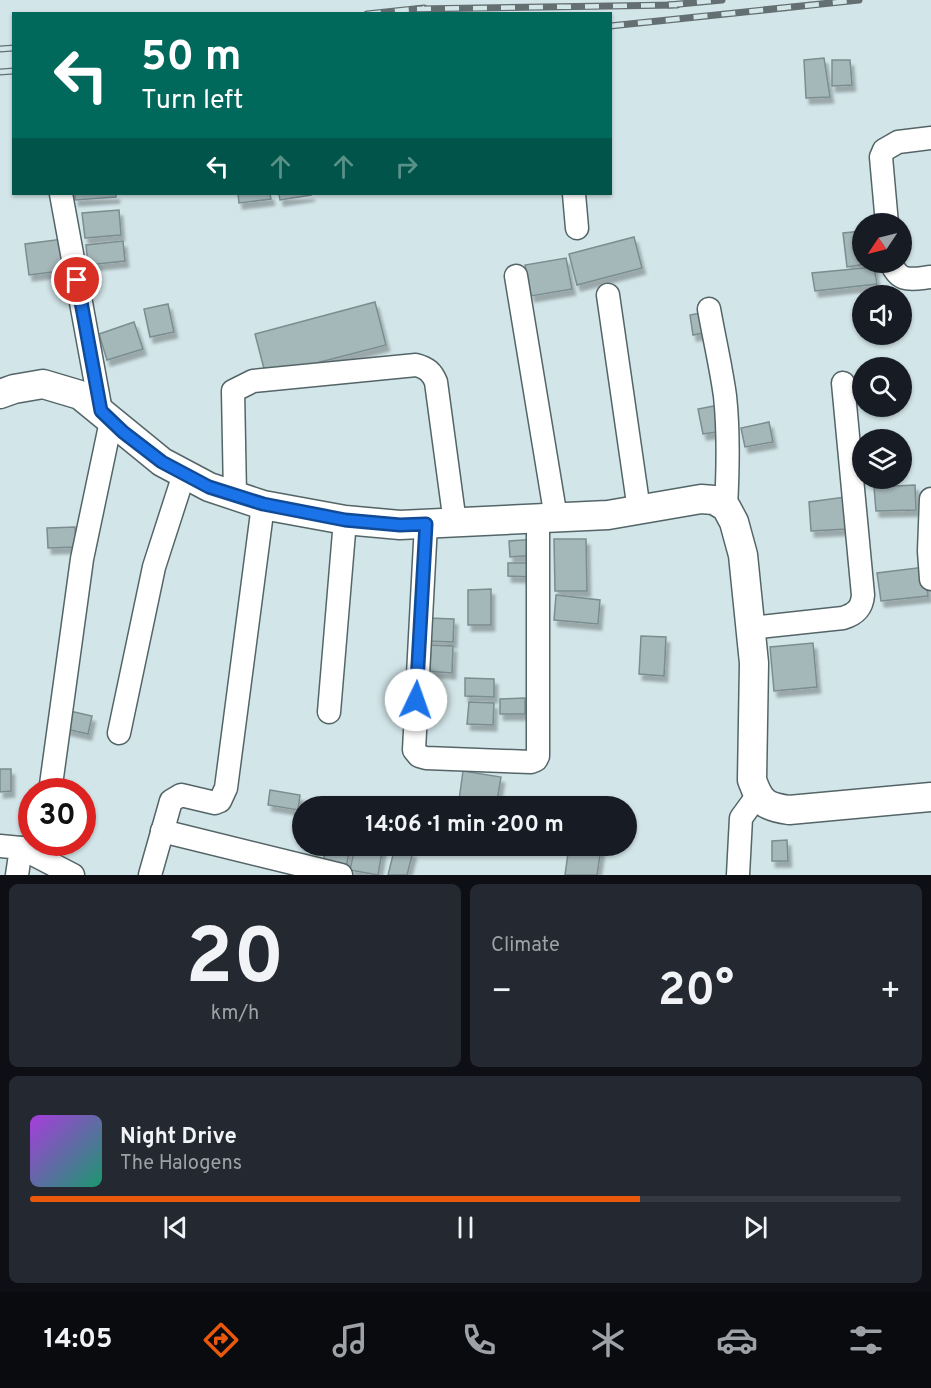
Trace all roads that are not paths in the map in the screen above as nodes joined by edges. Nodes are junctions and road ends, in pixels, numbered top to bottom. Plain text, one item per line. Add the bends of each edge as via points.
1 (931, 138) edge
2 (61, 195) edge
3 (574, 195) edge
4 (886, 213) edge
5 (577, 228) dead end
6 (896, 273) edge
7 (516, 276) dead end
8 (931, 277) edge
9 (608, 295) dead end
10 (709, 309) dead end
11 (843, 382) dead end
12 (0, 394) edge
13 (106, 416) junction
14 (184, 474) junction
15 (235, 495) junction
16 (931, 499) edge
17 (263, 504) junction
18 (726, 507) junction
19 (639, 510) junction
20 (547, 518) junction
21 (345, 520) junction
22 (455, 523) junction
23 (426, 524) junction
24 (931, 579) edge
25 (750, 628) junction
26 (330, 712) dead end
27 (119, 733) dead end
28 (52, 778) edge
29 (757, 796) junction
30 (931, 797) edge
31 (162, 831) junction
32 (23, 856) edge
33 (40, 856) edge
34 (17, 875) edge
35 (73, 875) edge
36 (150, 875) edge
37 (341, 875) edge
38 (738, 875) edge

1 - 4 street via 898,142 884,150 881,157
2 - 13 street
3 - 5 street
6 - 8 street via 903,278
7 - 20 street
9 - 19 street
10 - 18 street via 727,426
11 - 25 street via 862,604 843,618
12 - 13 street via 43,384 80,395
13 - 14 street via 162,462
13 - 28 street
14 - 15 street
14 - 27 street via 154,567
15 - 17 street
15 - 22 street via 233,391 253,381 416,365 433,374 436,382
16 - 24 street
17 - 21 street
17 - 31 street via 226,788 220,801 175,797
18 - 19 street via 700,498
18 - 25 street via 742,555
19 - 20 street
20 - 22 street
20 - 23 street via 538,756 531,762 426,758 414,750
21 - 23 street
21 - 26 street
22 - 23 street
25 - 29 street via 754,663 752,780
29 - 30 street via 767,806 789,810
29 - 38 street via 741,818
31 - 36 street
31 - 37 street
32 - 34 street
33 - 35 street

